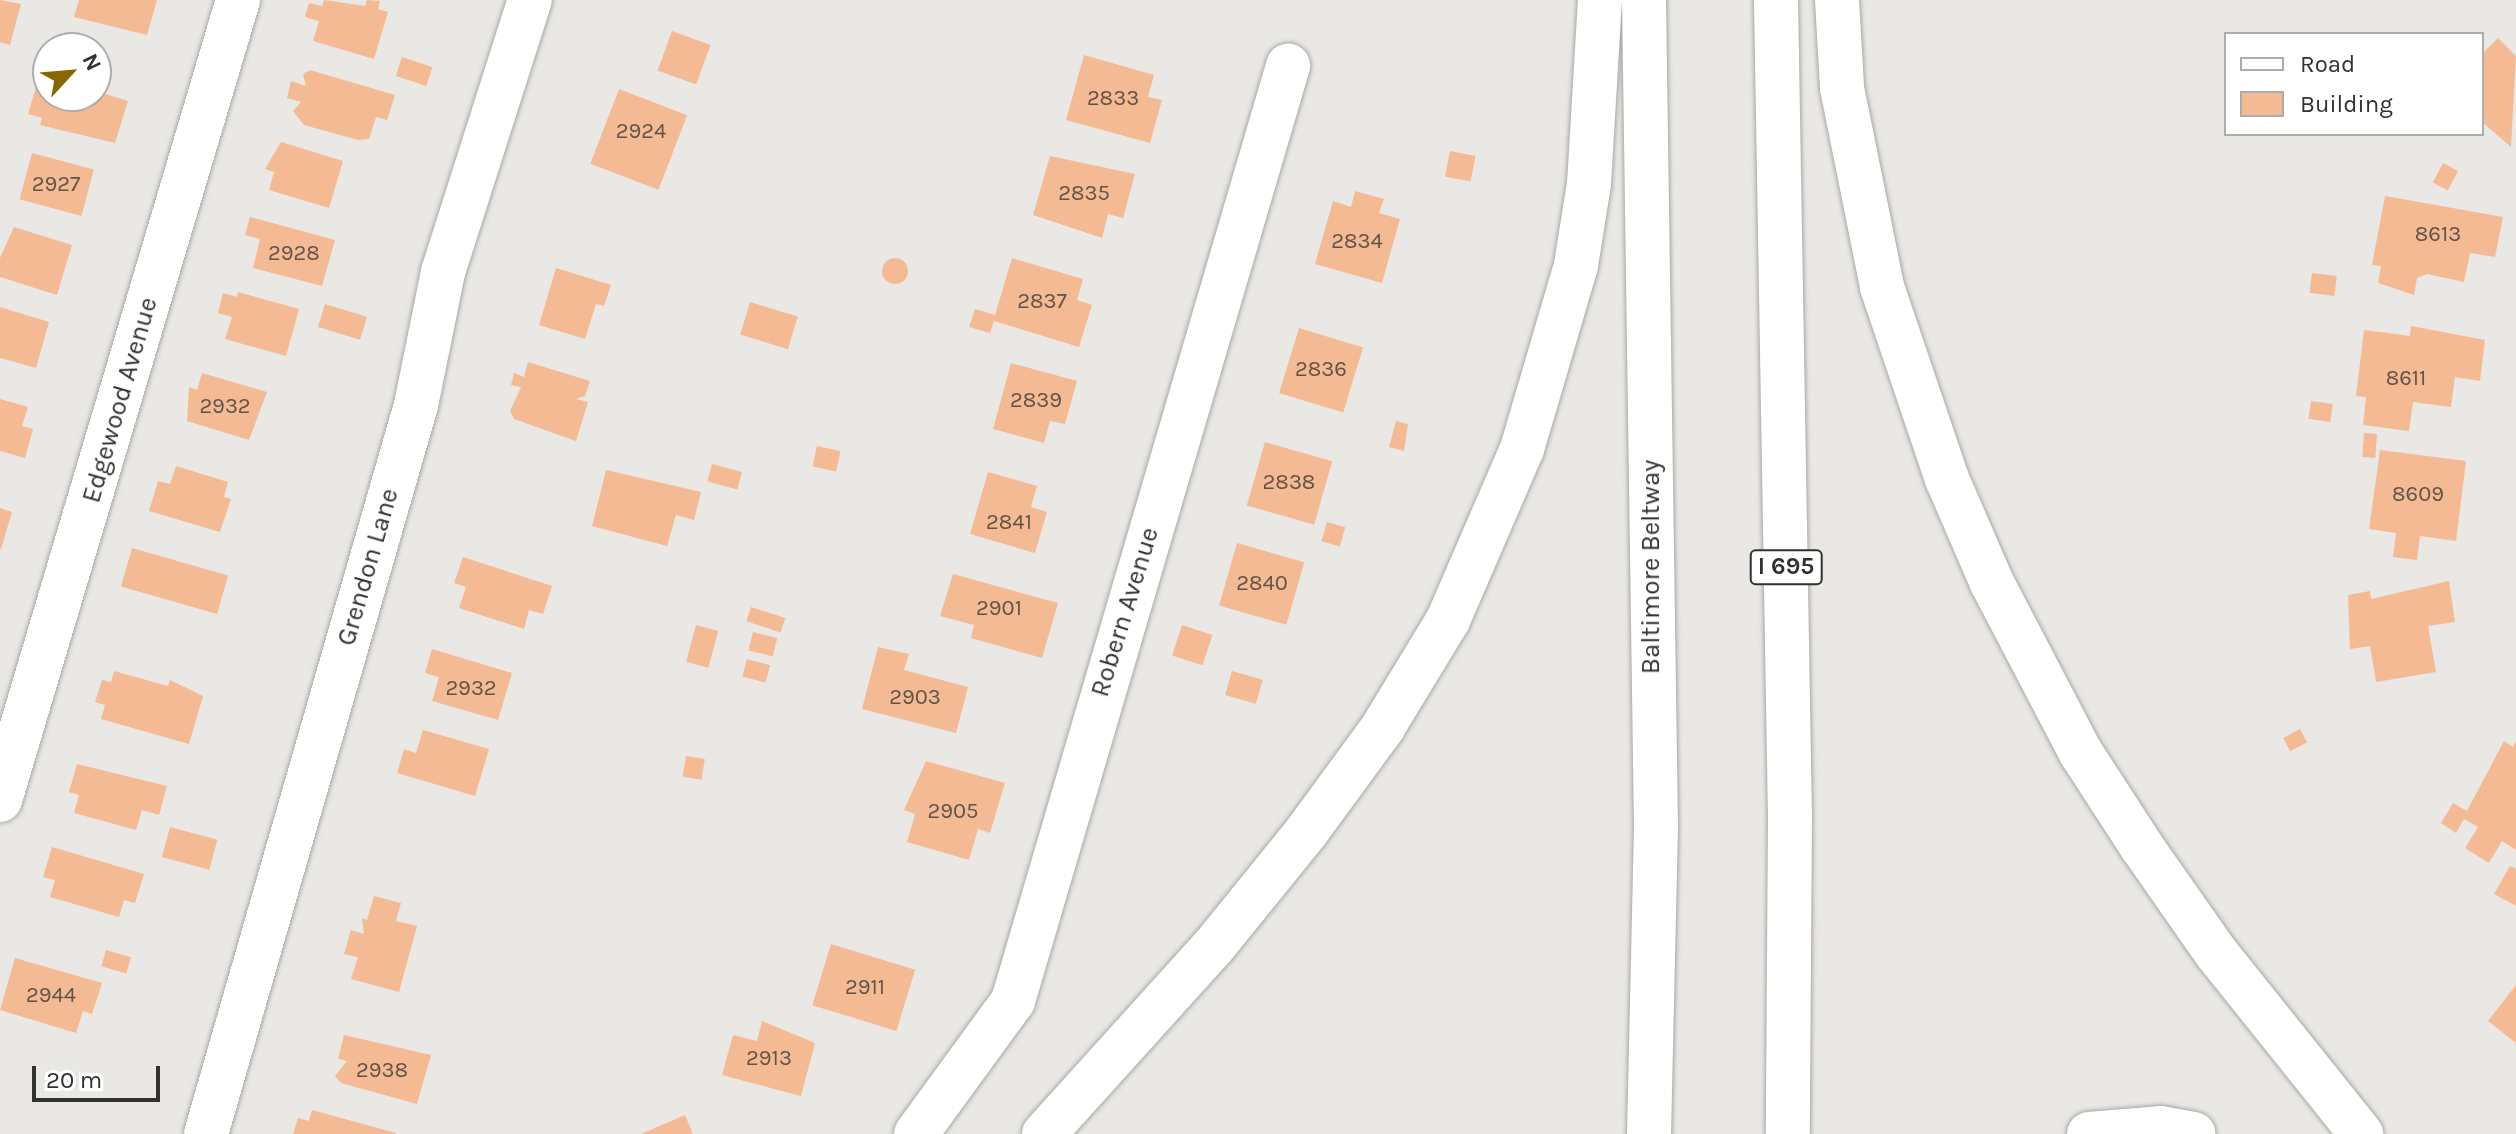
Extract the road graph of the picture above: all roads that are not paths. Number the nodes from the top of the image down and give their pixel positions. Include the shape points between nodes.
1 (238, 0) edge
2 (530, 0) edge
3 (1600, 0) edge
4 (1644, 0) edge
5 (1776, 0) edge
6 (1837, 0) edge
7 (1288, 66) dead end
8 (0, 800) edge
9 (206, 1134) edge
10 (916, 1134) edge
11 (1044, 1134) edge
12 (1649, 1134) edge
13 (1788, 1134) edge
14 (2089, 1134) edge
15 (2193, 1134) edge
16 (2361, 1134) edge

1 - 8 main road, Edgewood Avenue
2 - 9 main road, Grendon Lane via 443,272 416,405
3 - 11 main road via 1593,142 1576,265 1522,449 1448,620 1383,727 1307,831 1214,946
4 - 12 main road, Baltimore Beltway via 1656,826
5 - 13 main road, I 695 via 1790,815
6 - 16 main road via 1842,88 1882,287 1947,479 1992,583 2081,753 2134,835 2217,954
7 - 10 main road, Robern Avenue via 1013,1001
14 - 15 main road via 2160,1128

